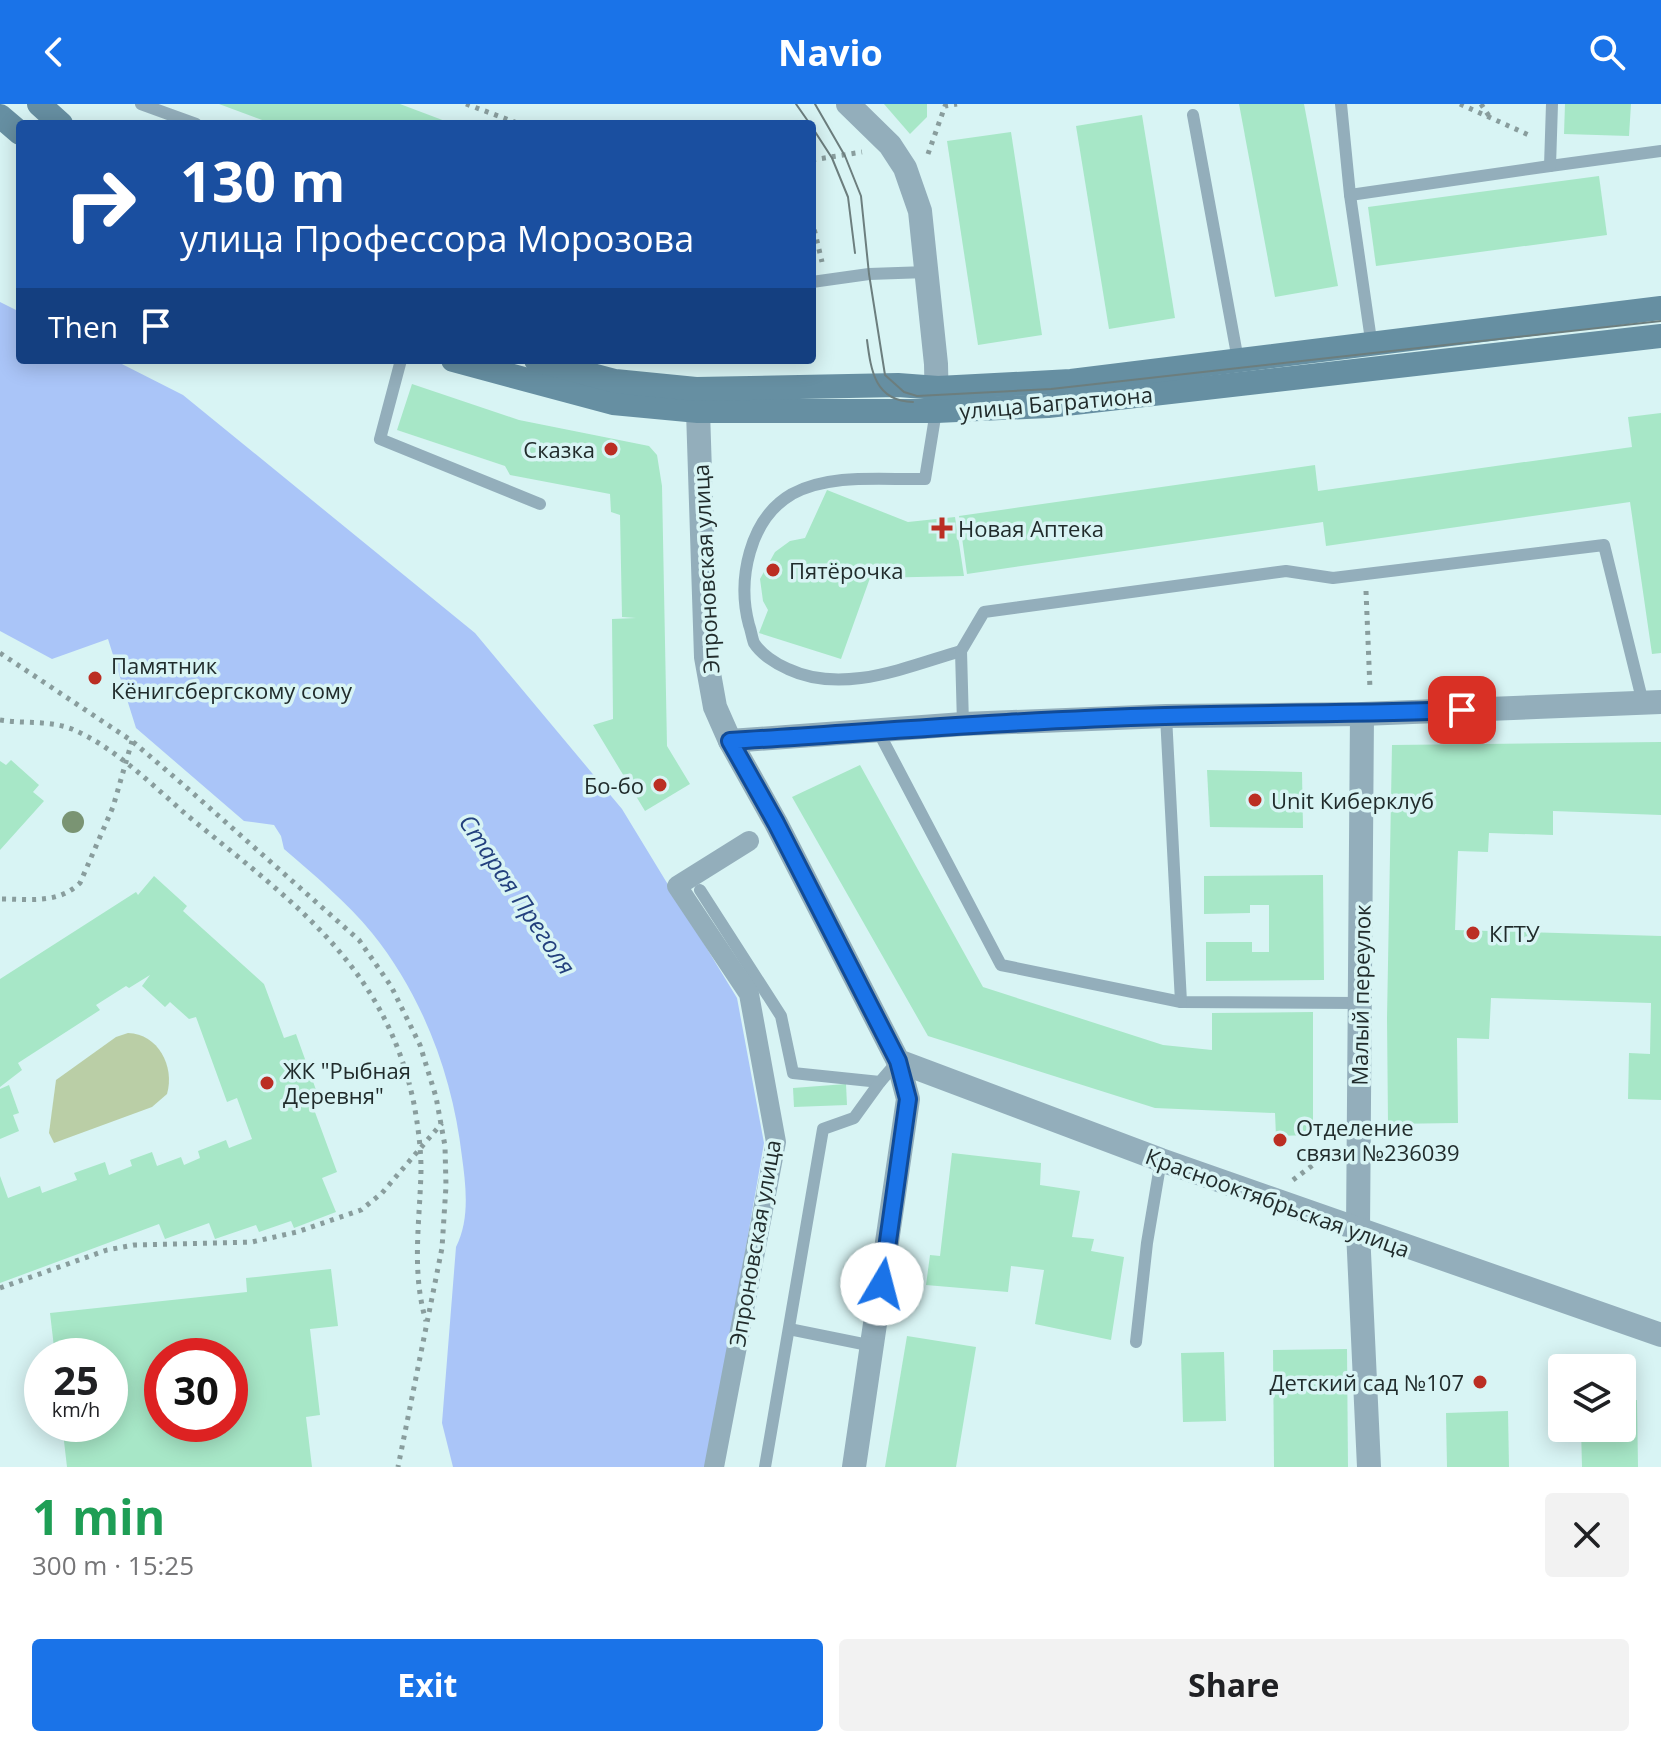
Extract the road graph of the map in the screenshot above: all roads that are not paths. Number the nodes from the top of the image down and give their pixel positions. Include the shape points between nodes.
1 (39, 104) edge
2 (141, 104) edge
3 (848, 104) edge
4 (1341, 104) edge
5 (1552, 104) edge
6 (1193, 115) dead end
7 (0, 116) edge
8 (57, 120) edge
9 (185, 120) edge
10 (16, 130) edge
11 (1661, 151) edge
12 (1550, 166) junction
13 (1350, 195) junction
14 (927, 272) junction
15 (816, 281) edge
16 (1661, 308) edge
17 (1661, 336) edge
18 (1372, 343) junction
19 (1238, 360) junction
20 (400, 364) edge
21 (468, 364) edge
22 (551, 364) edge
23 (1376, 370) junction
24 (697, 400) junction
25 (937, 400) junction
26 (540, 504) dead end
27 (961, 651) junction
28 (1652, 702) edge
29 (1367, 714) junction
30 (1166, 716) junction
31 (963, 724) junction
32 (878, 731) junction
33 (730, 741) junction
34 (749, 841) dead end
35 (700, 890) dead end
36 (1181, 1002) junction
37 (1359, 1003) junction
38 (898, 1061) junction
39 (880, 1082) junction
40 (1161, 1160) junction
41 (1358, 1231) junction
42 (789, 1329) junction
43 (1661, 1335) edge
44 (1136, 1342) dead end
45 (873, 1346) junction
46 (714, 1467) edge
47 (765, 1467) edge
48 (854, 1467) edge
49 (1369, 1467) edge

1 - 8 main road
2 - 9 lane
3 - 14 street via 890,145 905,168 920,211
4 - 13 lane
5 - 12 lane
6 - 19 lane
7 - 10 main road
11 - 12 lane
12 - 13 lane
13 - 18 lane
14 - 15 lane
14 - 25 street
16 - 18 main road, улица Багратиона
17 - 23 main road, улица Багратиона
18 - 19 main road, улица Багратиона
18 - 23 lane
19 - 25 main road, улица Багратиона
20 - 26 lane via 380,439
21 - 24 main road, улица Багратиона via 613,403
22 - 24 main road, улица Багратиона
23 - 25 main road, улица Багратиона via 1048,406
24 - 25 main road, улица Багратиона via 898,385
24 - 33 street, Эпроновская улица via 706,657 715,707
25 - 27 lane via 925,479 815,485 791,495 766,519 747,566 745,610 754,642 768,658 789,670 826,679 867,678
27 - 28 lane via 984,612 1286,571 1333,578 1604,545
27 - 31 lane
28 - 29 street
29 - 30 street
29 - 37 street, Малый переулок
30 - 31 street
30 - 36 lane
31 - 32 street
32 - 33 street
32 - 36 lane via 1001,965
33 - 38 street, Эпроновская улица
34 - 46 street, Эпроновская улица via 677,886 749,994 776,1142
35 - 39 lane via 781,1016 793,1073
36 - 37 lane
37 - 41 street, Малый переулок
38 - 39 lane
38 - 40 street, Краснооктябрьская улица
38 - 45 street, Эпроновская улица via 908,1099
39 - 42 lane via 854,1118 823,1129
40 - 41 street, Краснооктябрьская улица
40 - 44 lane
41 - 43 street, Краснооктябрьская улица
41 - 49 street, Малый переулок
42 - 45 lane
42 - 47 lane
45 - 48 street, Эпроновская улица

